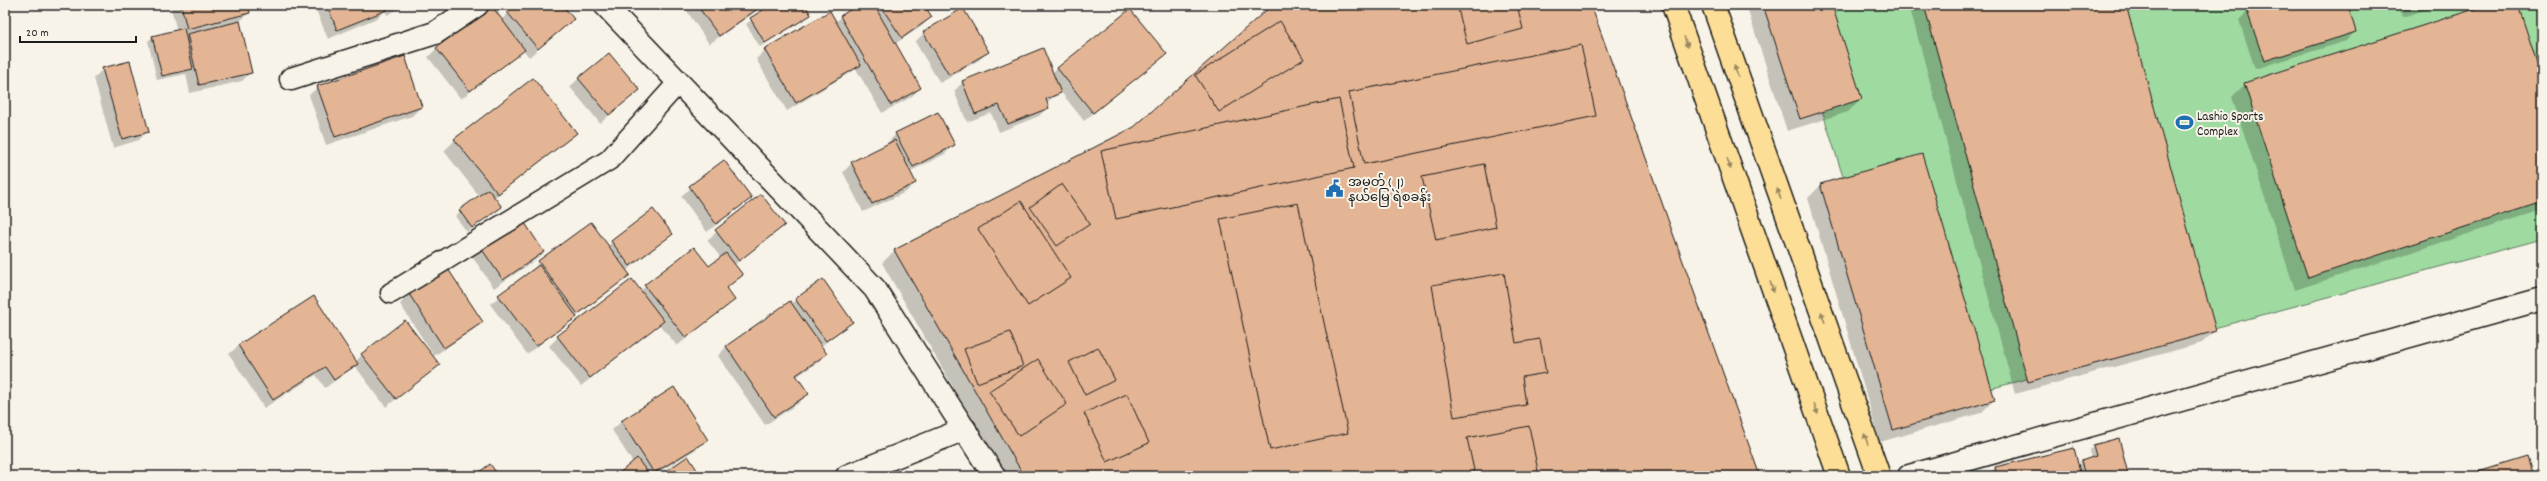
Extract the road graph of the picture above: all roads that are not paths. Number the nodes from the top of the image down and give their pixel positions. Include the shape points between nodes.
1 (477, 5) edge
2 (605, 5) edge
3 (1673, 5) edge
4 (1714, 5) edge
5 (291, 79) dead end
6 (678, 83) junction
7 (391, 293) dead end
8 (2542, 299) edge
9 (965, 429) junction
10 (847, 476) edge
11 (994, 476) edge
12 (1839, 476) edge
13 (1879, 476) edge
14 (1909, 476) edge

1 - 5 street via 435,33
2 - 6 street
3 -> 12 main road
13 -> 4 main road
6 - 7 lane via 609,160
6 - 9 street via 875,289
8 - 14 street
9 - 10 street
9 - 11 street

